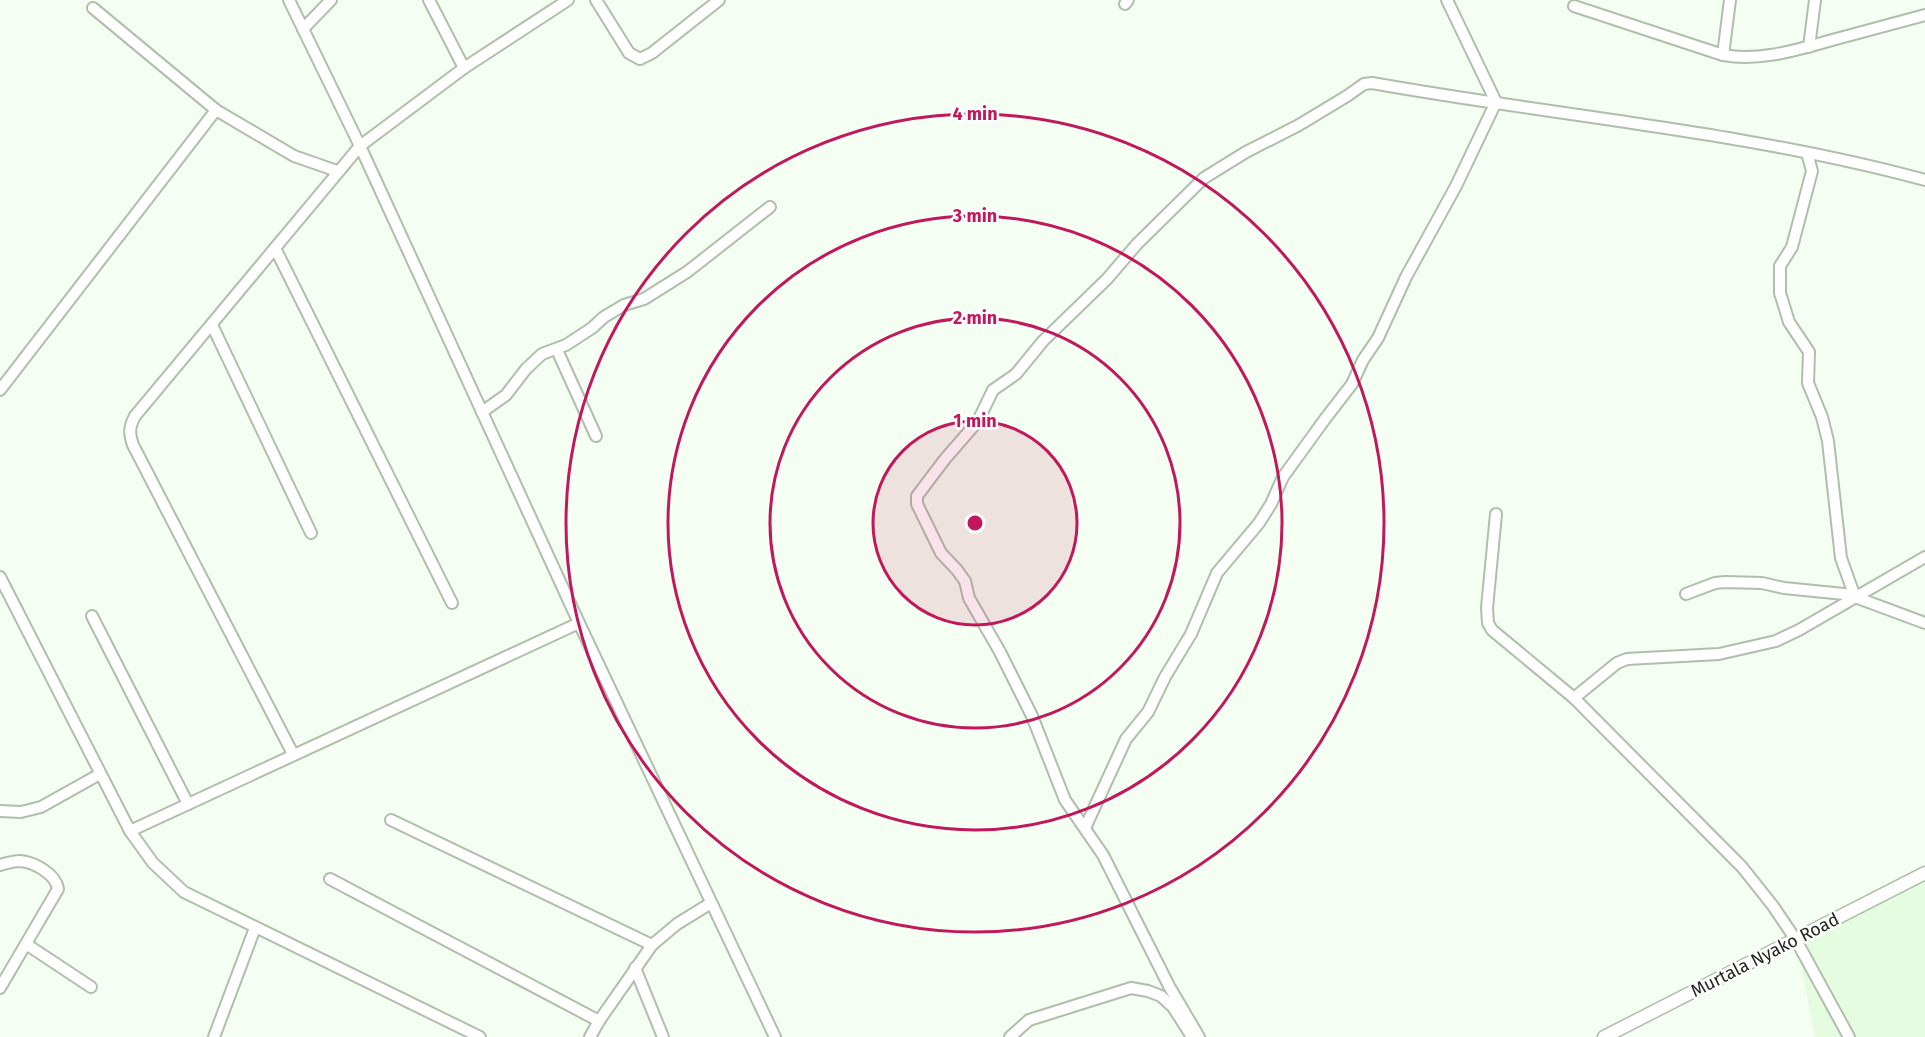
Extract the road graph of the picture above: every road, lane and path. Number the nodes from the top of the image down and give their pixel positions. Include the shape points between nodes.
1 (289, 0) edge
2 (331, 0) edge
3 (429, 0) edge
4 (568, 0) edge
5 (596, 0) edge
6 (719, 0) edge
7 (1447, 0) edge
8 (1730, 0) edge
9 (1815, 0) edge
10 (1574, 6) dead end
11 (93, 8) dead end
12 (1925, 15) edge
13 (303, 29) junction
14 (1809, 47) junction
15 (1724, 55) junction
16 (464, 68) junction
17 (1496, 102) junction
18 (216, 110) junction
19 (360, 146) junction
20 (1807, 153) junction
21 (337, 171) junction
22 (1925, 180) edge
23 (770, 207) dead end
24 (275, 248) junction
25 (212, 325) junction
26 (557, 350) junction
27 (0, 390) edge
28 (482, 412) junction
29 (596, 436) dead end
30 (1496, 514) dead end
31 (311, 532) dead end
32 (1925, 557) edge
33 (0, 577) edge
34 (1686, 594) dead end
35 (1855, 596) junction
36 (452, 603) dead end
37 (92, 616) dead end
38 (579, 623) junction
39 (1925, 623) edge
40 (1574, 698) junction
41 (293, 754) junction
42 (100, 774) junction
43 (188, 804) junction
44 (0, 811) edge
45 (391, 820) dead end
46 (1085, 828) junction
47 (129, 831) junction
48 (0, 865) edge
49 (1925, 873) edge
50 (330, 879) dead end
51 (711, 903) junction
52 (255, 927) junction
53 (1796, 940) junction
54 (26, 944) junction
55 (652, 945) junction
56 (635, 968) junction
57 (91, 987) dead end
58 (0, 988) edge
59 (599, 1021) junction
60 (214, 1037) edge
61 (480, 1037) edge
62 (590, 1037) edge
63 (663, 1037) edge
64 (774, 1037) edge
65 (1010, 1037) edge
66 (1192, 1037) edge
67 (1199, 1037) edge
68 (1604, 1037) edge
69 (1849, 1037) edge

1 - 13 street
2 - 13 street
3 - 16 street
4 - 16 street
5 - 6 street via 629,53 640,59
7 - 17 street
8 - 15 street
9 - 14 street
10 - 15 street
11 - 18 street
12 - 14 street
13 - 19 street
14 - 15 street via 1760,57
16 - 19 street
17 - 20 street
17 - 46 street via 1352,384 1283,477 1259,523 1217,573 1191,634 1148,712 1126,739
17 - 46 street via 1364,84 1204,178 1043,341 1016,374 993,390 978,421 917,496 917,504 941,553 961,574 969,598 1032,716 1065,800
18 - 21 street via 294,156
18 - 27 street
19 - 21 street
19 - 28 street
20 - 22 street
20 - 35 street via 1812,171 1792,247 1780,266 1780,293 1789,322 1809,352 1808,383 1828,441 1841,558
21 - 24 street
23 - 26 street via 687,272 644,299 624,305
24 - 25 street
24 - 36 street
25 - 31 street
25 - 41 street via 135,416 129,434
26 - 28 street via 542,354 506,395
26 - 29 street
28 - 38 street
30 - 40 street via 1488,623
32 - 35 street
33 - 42 street
34 - 35 street via 1725,582
35 - 39 street
35 - 40 street via 1776,641 1719,654 1627,659
37 - 43 street
38 - 41 street
38 - 51 street
40 - 53 street via 1742,867
41 - 43 street
42 - 44 street via 41,807 21,812
42 - 47 street
43 - 47 street
45 - 55 street
46 - 67 street
47 - 52 street via 153,863 184,892
48 - 54 street via 31,863 57,884 58,889
49 - 53 street, Murtala Nyako Road
50 - 59 street
51 - 55 street
51 - 64 street
52 - 60 street
52 - 61 street
53 - 68 street, Murtala Nyako Road
53 - 69 street
54 - 57 street
54 - 58 street
55 - 56 street
56 - 59 street
56 - 63 street
59 - 62 street
65 - 66 street via 1029,1020 1131,988 1161,996

